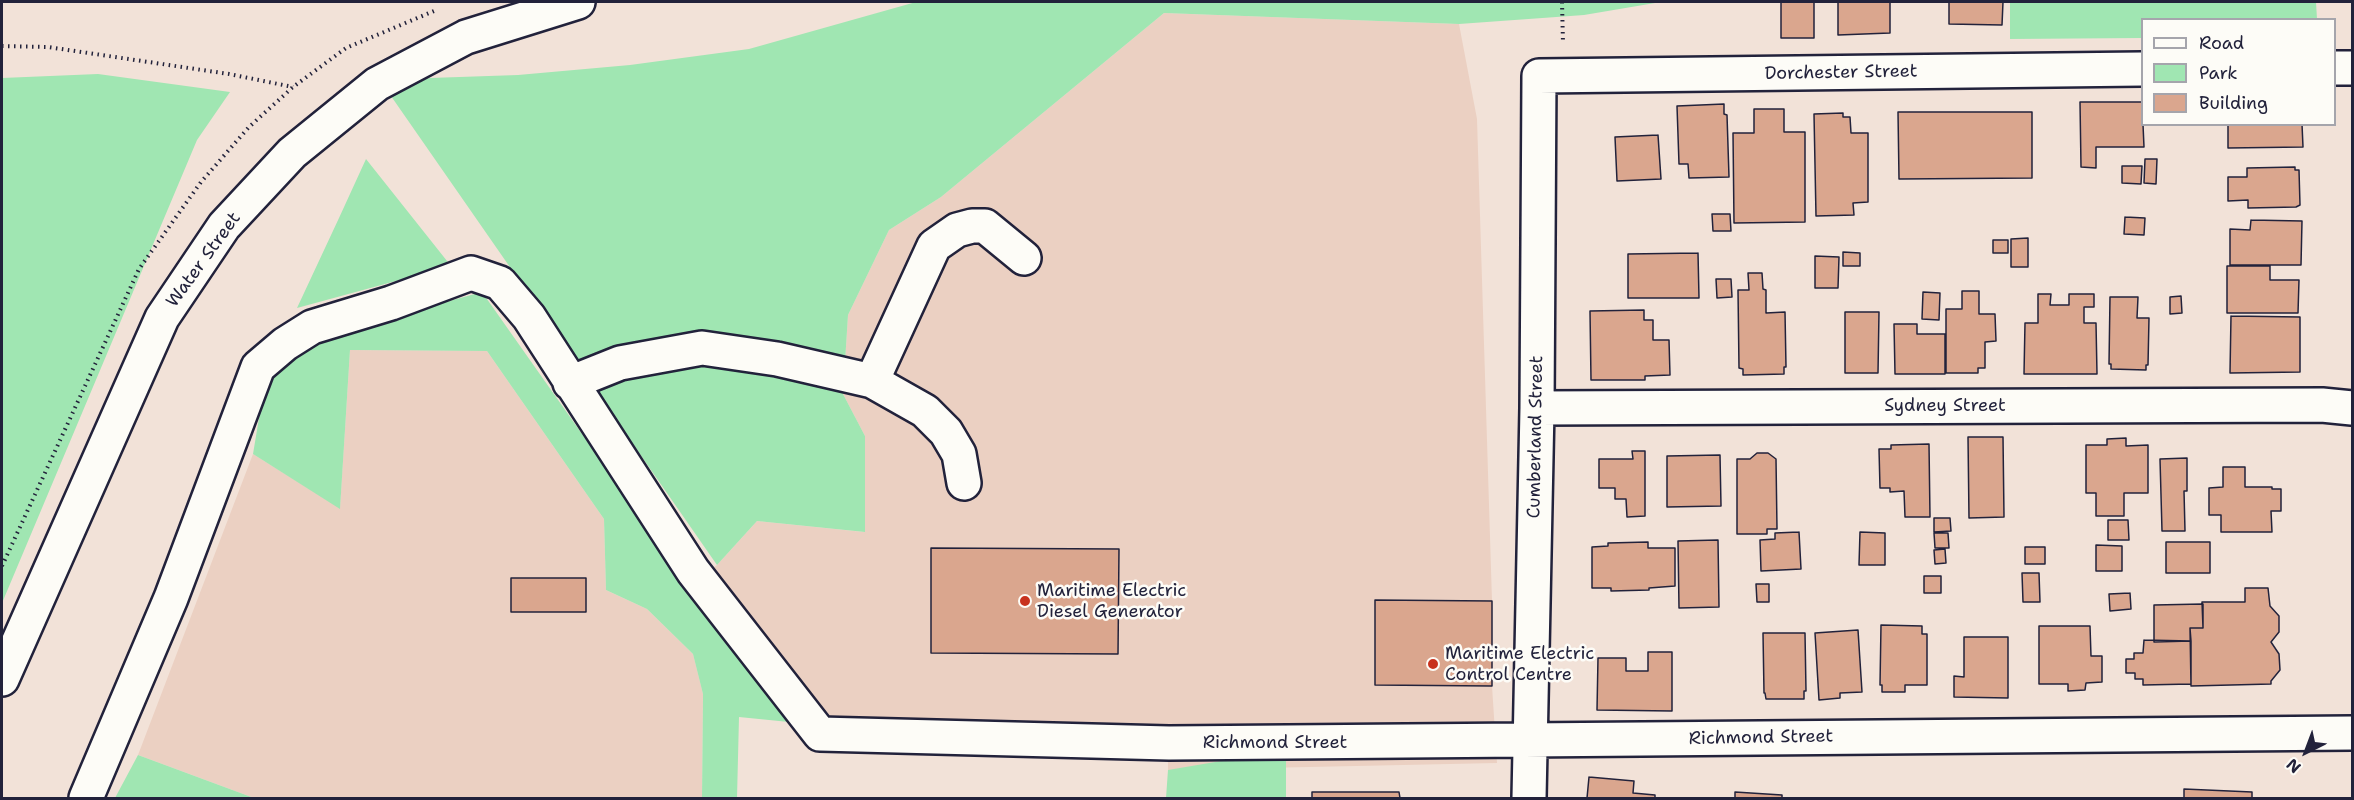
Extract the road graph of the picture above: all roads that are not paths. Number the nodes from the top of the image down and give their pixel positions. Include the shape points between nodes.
1 (578, 2) edge
2 (2336, 68) edge
3 (2352, 68) edge
4 (2141, 69) edge
5 (1539, 76) joint
6 (1024, 258) dead end
7 (872, 381) junction
8 (570, 383) junction
9 (1537, 408) junction
10 (2352, 408) edge
11 (964, 483) dead end
12 (2, 679) edge
13 (2352, 733) edge
14 (1530, 741) junction
15 (86, 798) edge
16 (1529, 798) edge

1 - 12 street, Water Street via 466,38 377,84 292,153 224,226 162,318
2 - 3 street
4 - 5 street, Dorchester Street
5 - 9 street, Cumberland Street
6 - 7 street via 985,226 957,230 933,246
7 - 8 street via 777,359 702,348 620,363
7 - 11 street via 925,411 946,432 959,454
8 - 14 street, Richmond Street via 693,571 820,735 1169,744
8 - 15 street via 529,317 500,284 471,273 312,327 258,367 171,598
9 - 10 street, Sydney Street
9 - 14 street, Cumberland Street
13 - 14 street, Richmond Street
14 - 16 street, Cumberland Street

